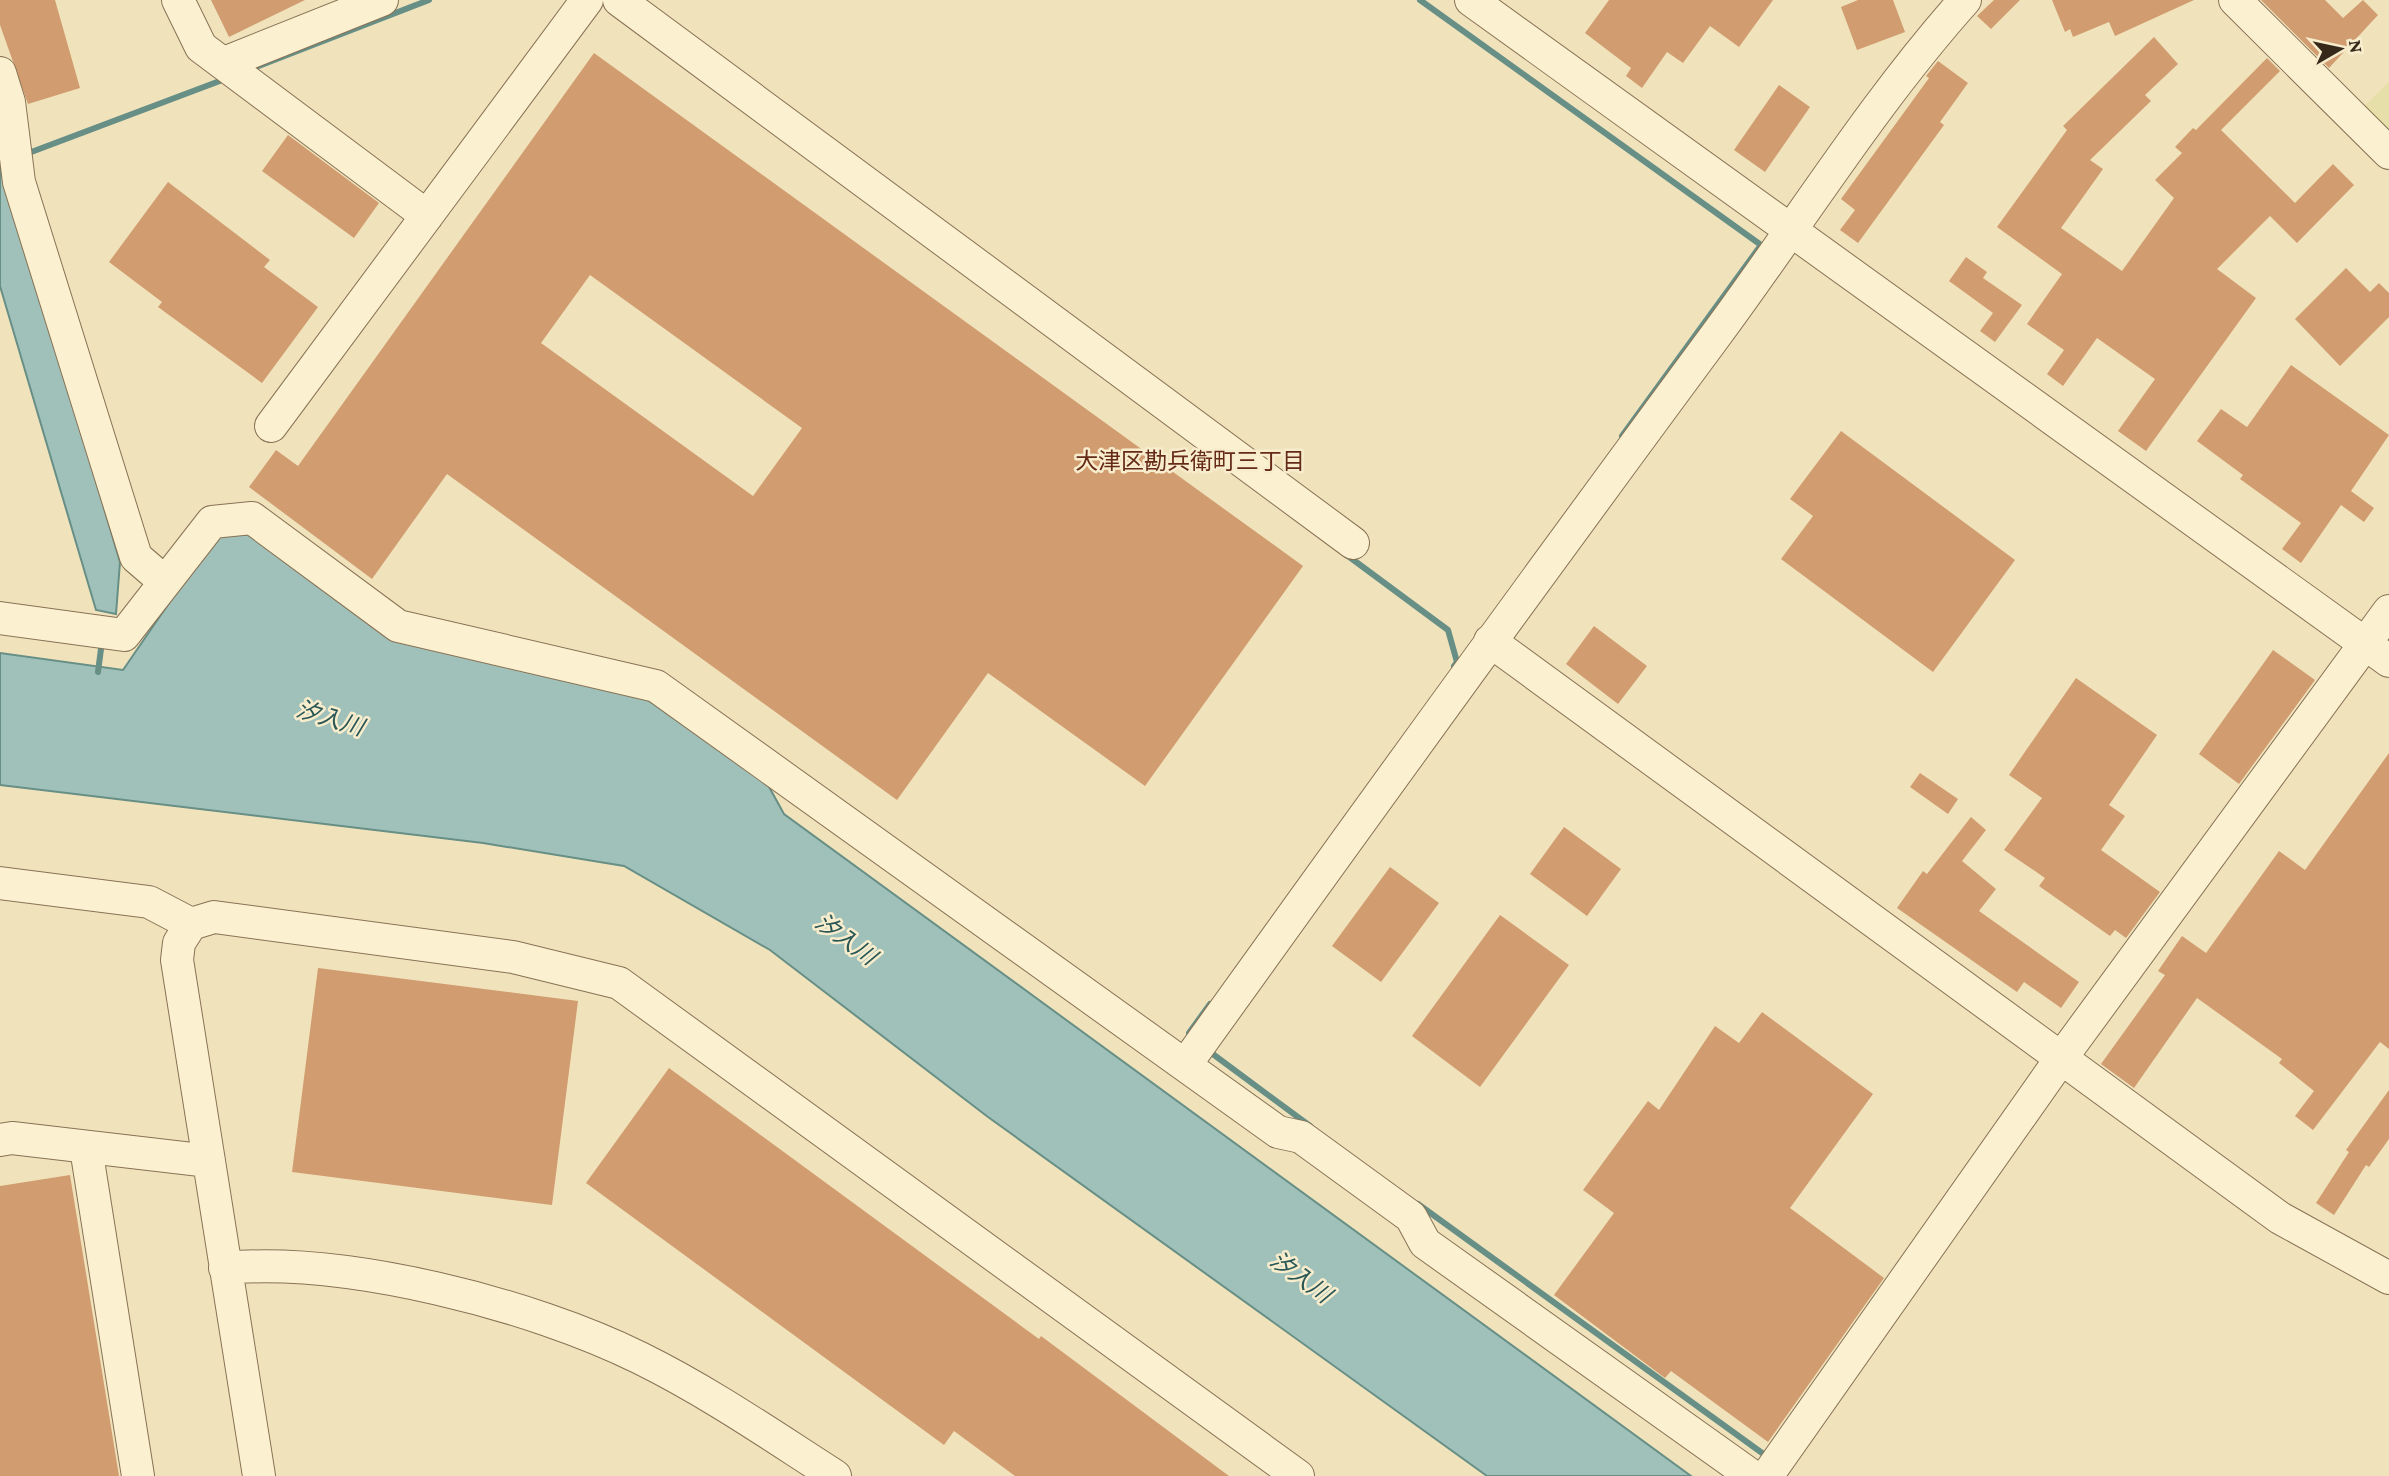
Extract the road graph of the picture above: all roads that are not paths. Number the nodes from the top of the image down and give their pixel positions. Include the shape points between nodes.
1 (178, 0) edge
2 (382, 0) edge
3 (587, 0) edge
4 (619, 0) edge
5 (1471, 0) edge
6 (1965, 0) edge
7 (2235, 0) edge
8 (224, 63) junction
9 (0, 73) edge
10 (2389, 153) edge
11 (427, 216) junction
12 (1793, 230) junction
13 (271, 426) dead end
14 (1353, 543) dead end
15 (165, 582) junction
16 (2389, 611) edge
17 (0, 618) edge
18 (1490, 641) junction
19 (2377, 652) edge
20 (0, 883) edge
21 (191, 924) junction
22 (2062, 1057) junction
23 (1185, 1064) junction
24 (0, 1140) edge
25 (86, 1148) junction
26 (209, 1161) junction
27 (225, 1268) junction
28 (2389, 1278) edge
29 (138, 1476) edge
30 (259, 1476) edge
31 (835, 1476) edge
32 (1298, 1476) edge
33 (1752, 1476) edge
34 (1767, 1476) edge

1 - 8 street via 201,47
2 - 8 street
3 - 11 street
4 - 14 street
5 - 12 street
6 - 12 street via 1914,57
7 - 10 street
8 - 11 street
9 - 15 street via 9,102 19,182 136,557
11 - 13 street
12 - 18 street
12 - 19 street
15 - 17 street via 124,635
15 - 23 street via 212,522 252,518 398,626 656,685
16 - 19 street
18 - 22 street
18 - 23 street
19 - 22 street
20 - 21 street via 149,902
21 - 26 street via 179,943 177,960
21 - 32 street via 214,917 513,957 618,983
22 - 28 street via 2280,1218
22 - 34 street
23 - 33 street via 1278,1132 1301,1137 1411,1217 1425,1243
24 - 25 street
25 - 26 street
25 - 29 street
26 - 27 street
27 - 30 street
27 - 31 street via 265,1264 323,1269 425,1287 520,1311 638,1357 706,1393

